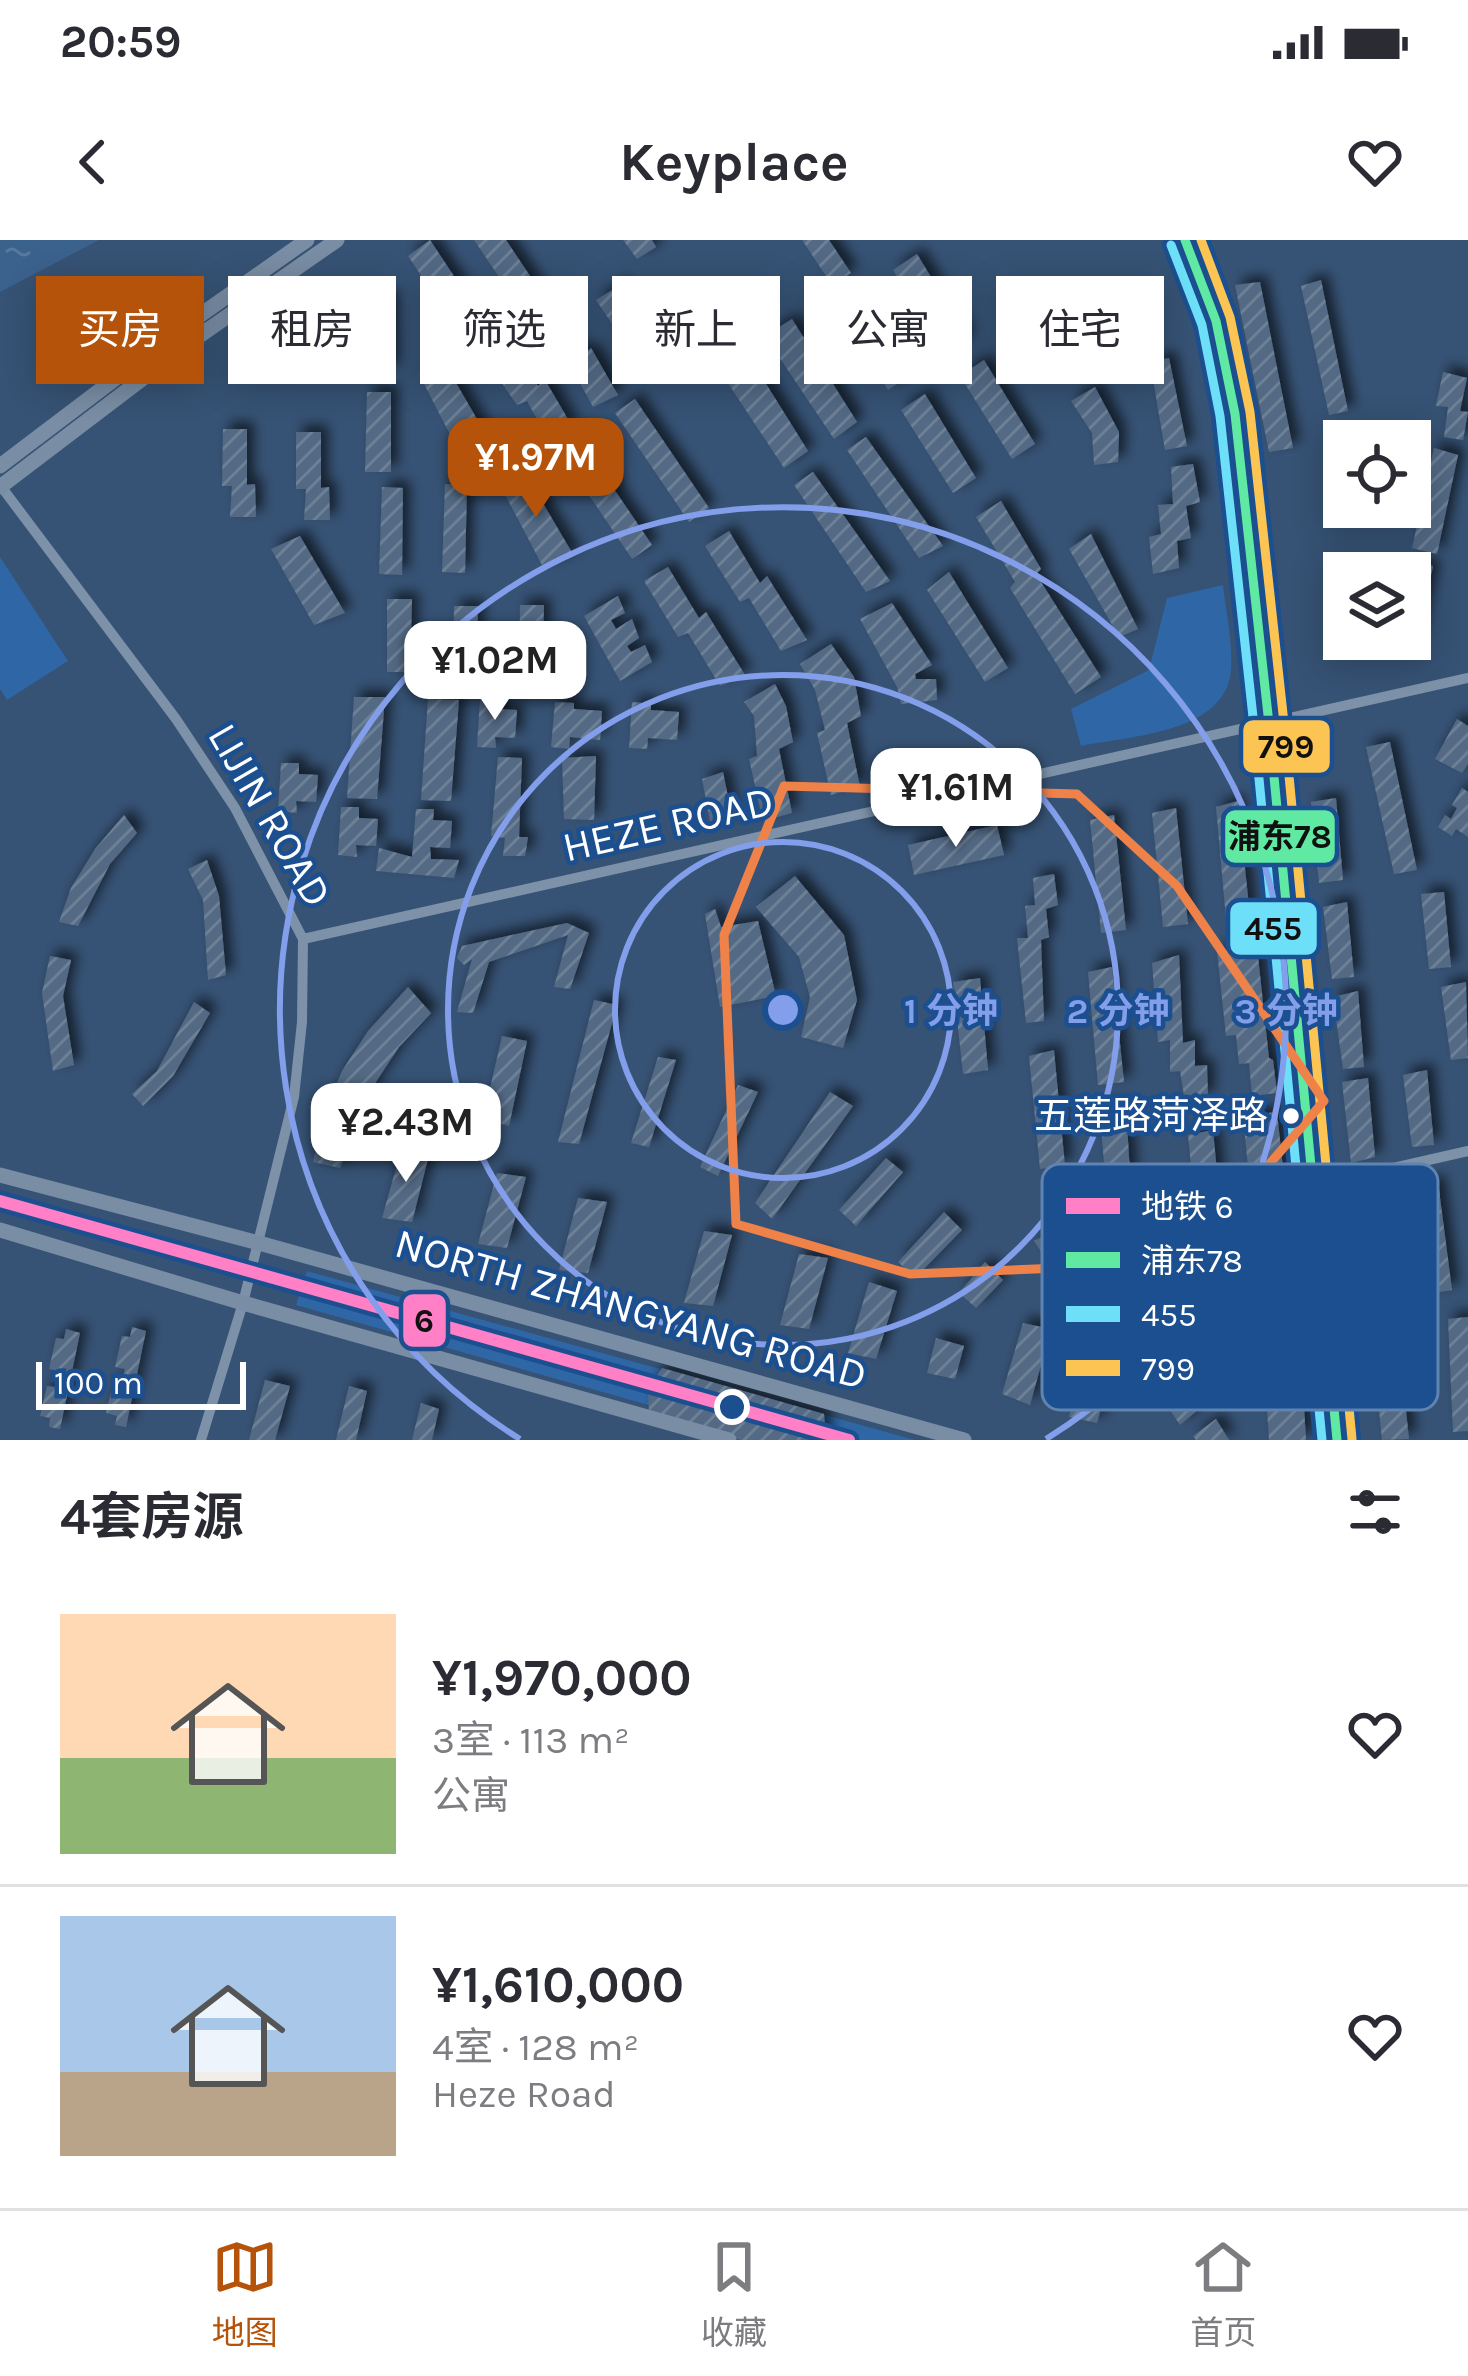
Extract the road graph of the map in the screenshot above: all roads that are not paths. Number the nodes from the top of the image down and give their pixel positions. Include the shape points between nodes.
1 (307, 240) edge
2 (337, 240) edge
3 (1185, 240) edge
4 (0, 466) edge
5 (0, 486) edge
6 (1468, 678) edge
7 (1269, 724) junction
8 (303, 939) junction
9 (1468, 1151) edge
10 (1312, 1164) edge
11 (1411, 1164) edge
12 (0, 1175) edge
13 (0, 1230) edge
14 (259, 1243) junction
15 (242, 1304) junction
16 (1334, 1410) edge
17 (201, 1440) edge
18 (728, 1440) edge
19 (964, 1440) edge
20 (1337, 1440) edge

1 - 4 main road
2 - 5 main road
3 - 7 main road via 1230,382
5 - 8 street, LIJIN ROAD via 212,772
6 - 7 street, HEZE ROAD
7 - 8 street, HEZE ROAD
7 - 10 main road
8 - 14 street, LIJIN ROAD via 294,1097
9 - 11 street
12 - 14 main road, NORTH ZHANGYANG ROAD
13 - 15 main road
14 - 15 street, LIJIN ROAD
14 - 19 main road, NORTH ZHANGYANG ROAD
15 - 17 street, LIJIN ROAD
15 - 18 main road
16 - 20 main road

